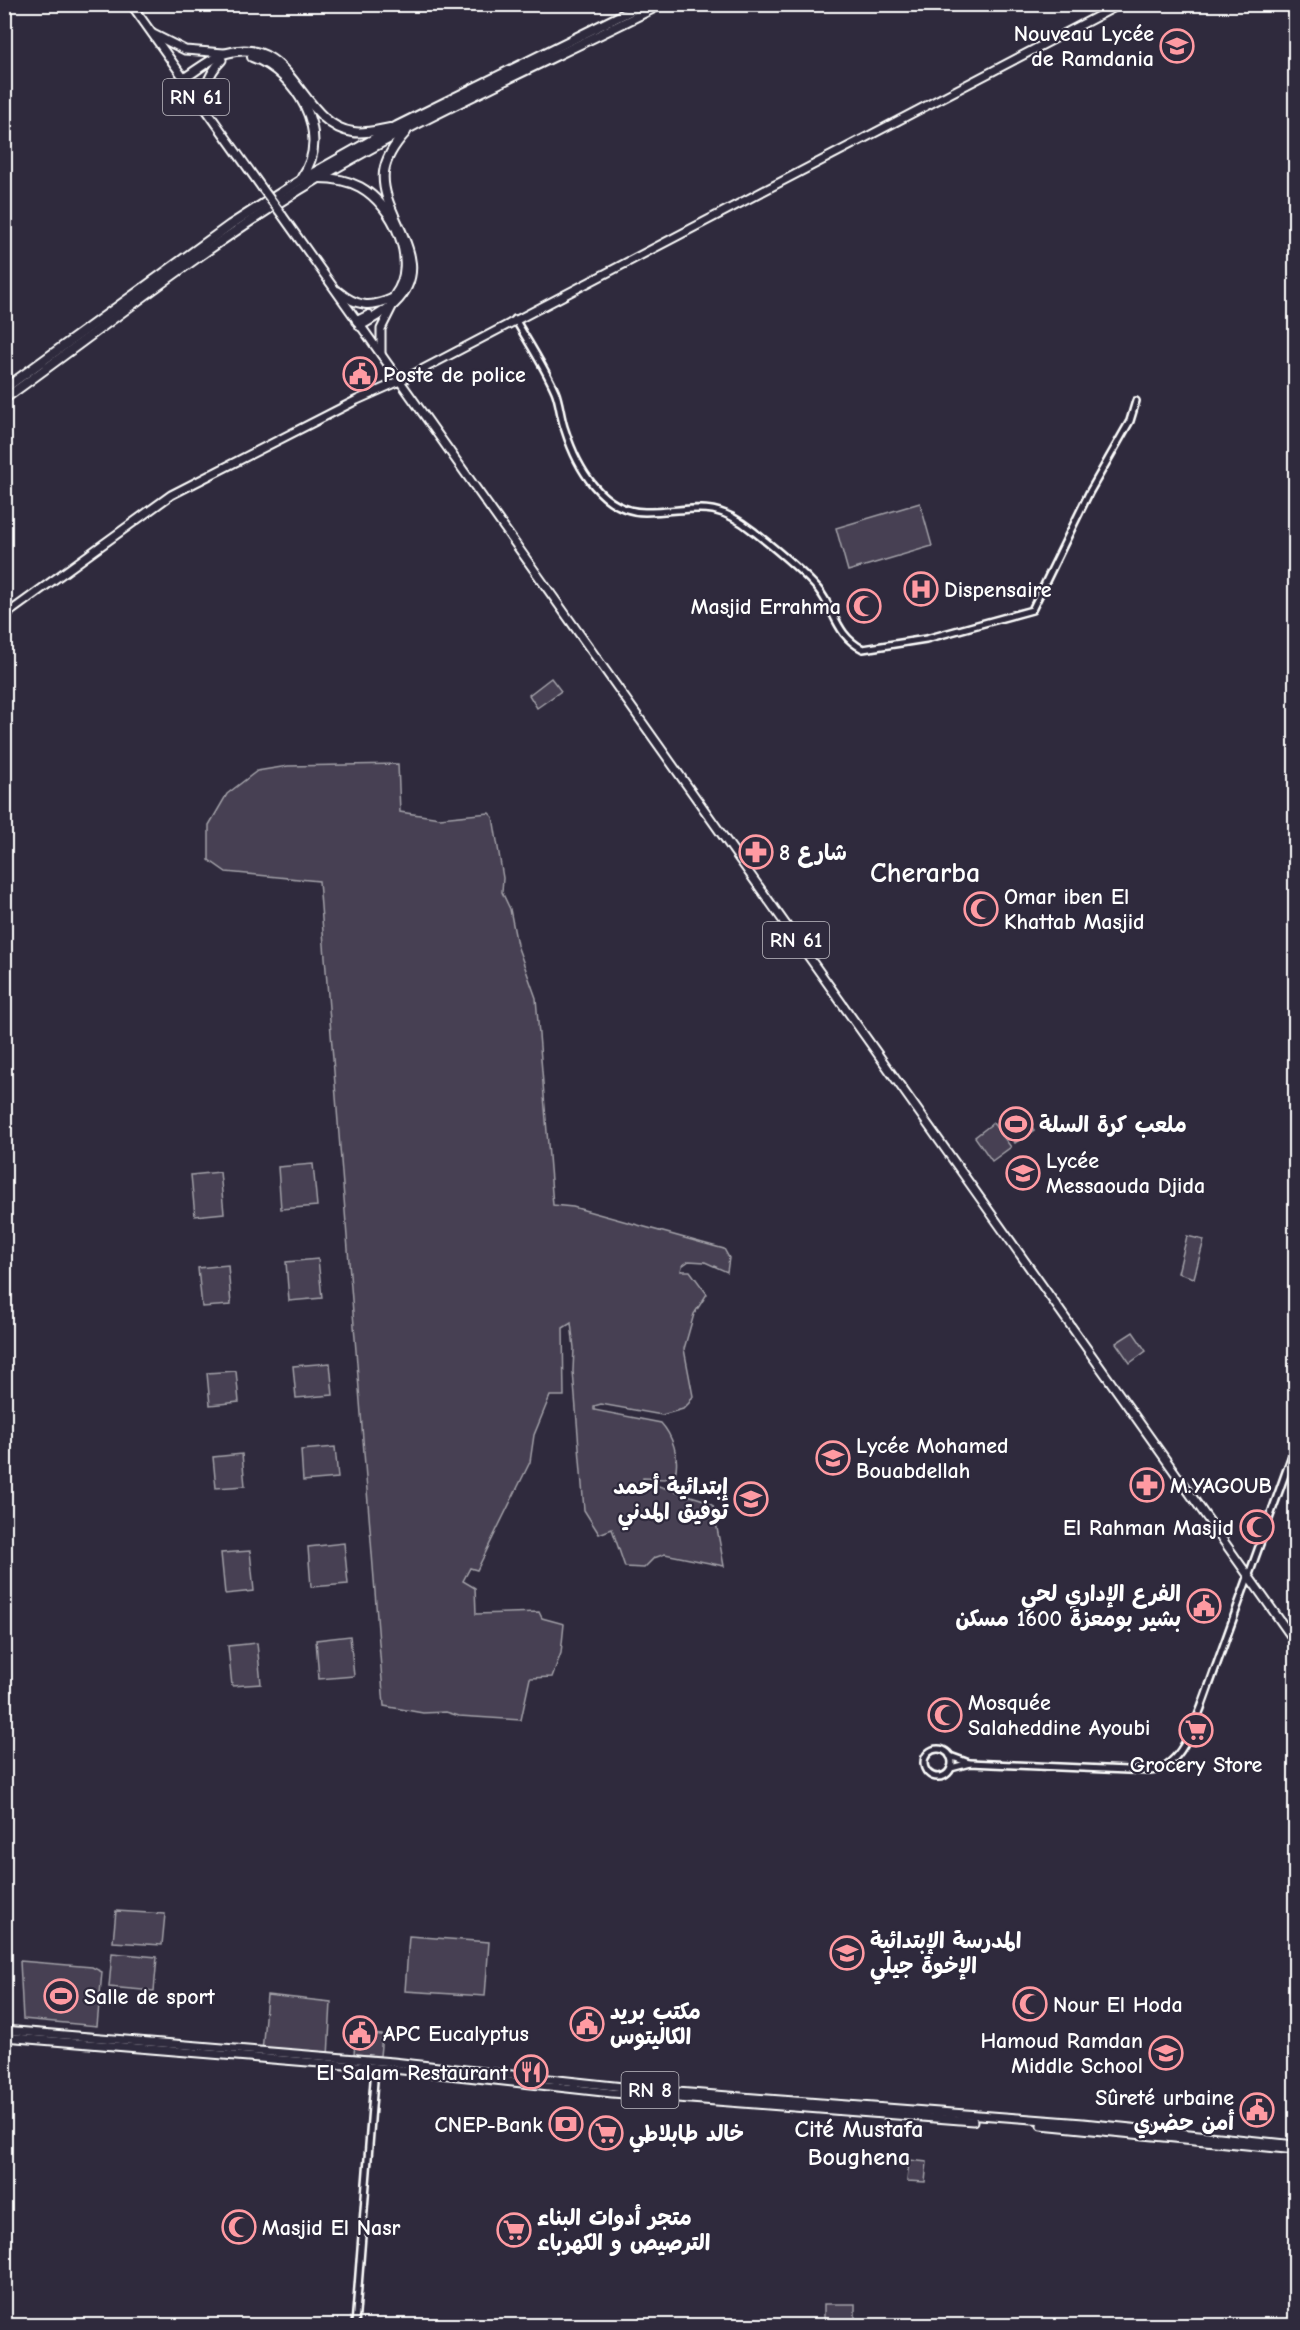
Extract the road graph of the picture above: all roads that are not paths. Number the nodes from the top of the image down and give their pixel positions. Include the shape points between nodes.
1 (131, 4) edge
2 (644, 4) edge
3 (662, 4) edge
4 (1121, 4) edge
5 (152, 34) junction
6 (223, 56) junction
7 (184, 80) junction
8 (210, 116) junction
9 (397, 126) junction
10 (410, 128) junction
11 (318, 178) junction
12 (299, 181) junction
13 (330, 285) junction
14 (393, 301) junction
15 (515, 319) junction
16 (358, 324) junction
17 (383, 359) junction
18 (398, 382) junction
19 (4, 389) edge
20 (4, 399) edge
21 (1136, 401) dead end
22 (4, 616) edge
23 (1296, 1444) edge
24 (1248, 1574) junction
25 (1296, 1643) edge
26 (950, 1756) junction
27 (970, 1763) junction
28 (951, 1768) junction
29 (4, 2030) edge
30 (4, 2037) edge
31 (375, 2068) junction
32 (1296, 2145) edge
33 (1296, 2150) edge
34 (355, 2325) edge

1 - 5 main road, RN 61
2 - 9 highway
3 - 10 highway
4 - 15 main road
5 - 6 main road via 190,52
5 - 7 main road, RN 61
6 - 7 highway
6 - 8 main road via 206,86
6 - 9 highway via 250,51 274,61 316,110 338,127 370,132
6 - 12 highway via 258,59 282,74 299,96 314,143 311,160
7 - 8 main road, RN 61
8 - 13 main road, RN 61, bridge
9 - 12 highway
10 - 11 highway
10 - 14 highway via 393,149 384,170 386,198 405,237 411,267 406,289
11 - 14 highway via 332,178 361,188 374,197 388,216 405,255 405,274
11 - 20 highway via 262,213
12 - 19 highway via 231,225
13 - 14 main road via 364,306
13 - 16 main road, RN 61
14 - 16 highway
14 - 17 main road via 380,334
15 - 18 main road
15 - 21 street via 554,390 570,443 605,499 635,511 702,508 731,516 816,587 843,633 863,649 926,639 1032,610 1089,493 1130,421
16 - 17 main road, RN 61
17 - 18 main road, RN 61
18 - 22 main road via 171,495
18 - 24 main road, RN 61
23 - 24 street
24 - 25 main road, RN 61
24 - 27 street via 1201,1708 1168,1765 1150,1771
26 - 27 street
26 - 28 street
26 - 28 street via 934,1750 924,1763 935,1776 942,1776
27 - 28 street
29 - 32 main road, RN 8 via 393,2062 651,2090 1083,2122
30 - 31 main road, RN 8
31 - 33 main road, RN 8
31 - 34 street

